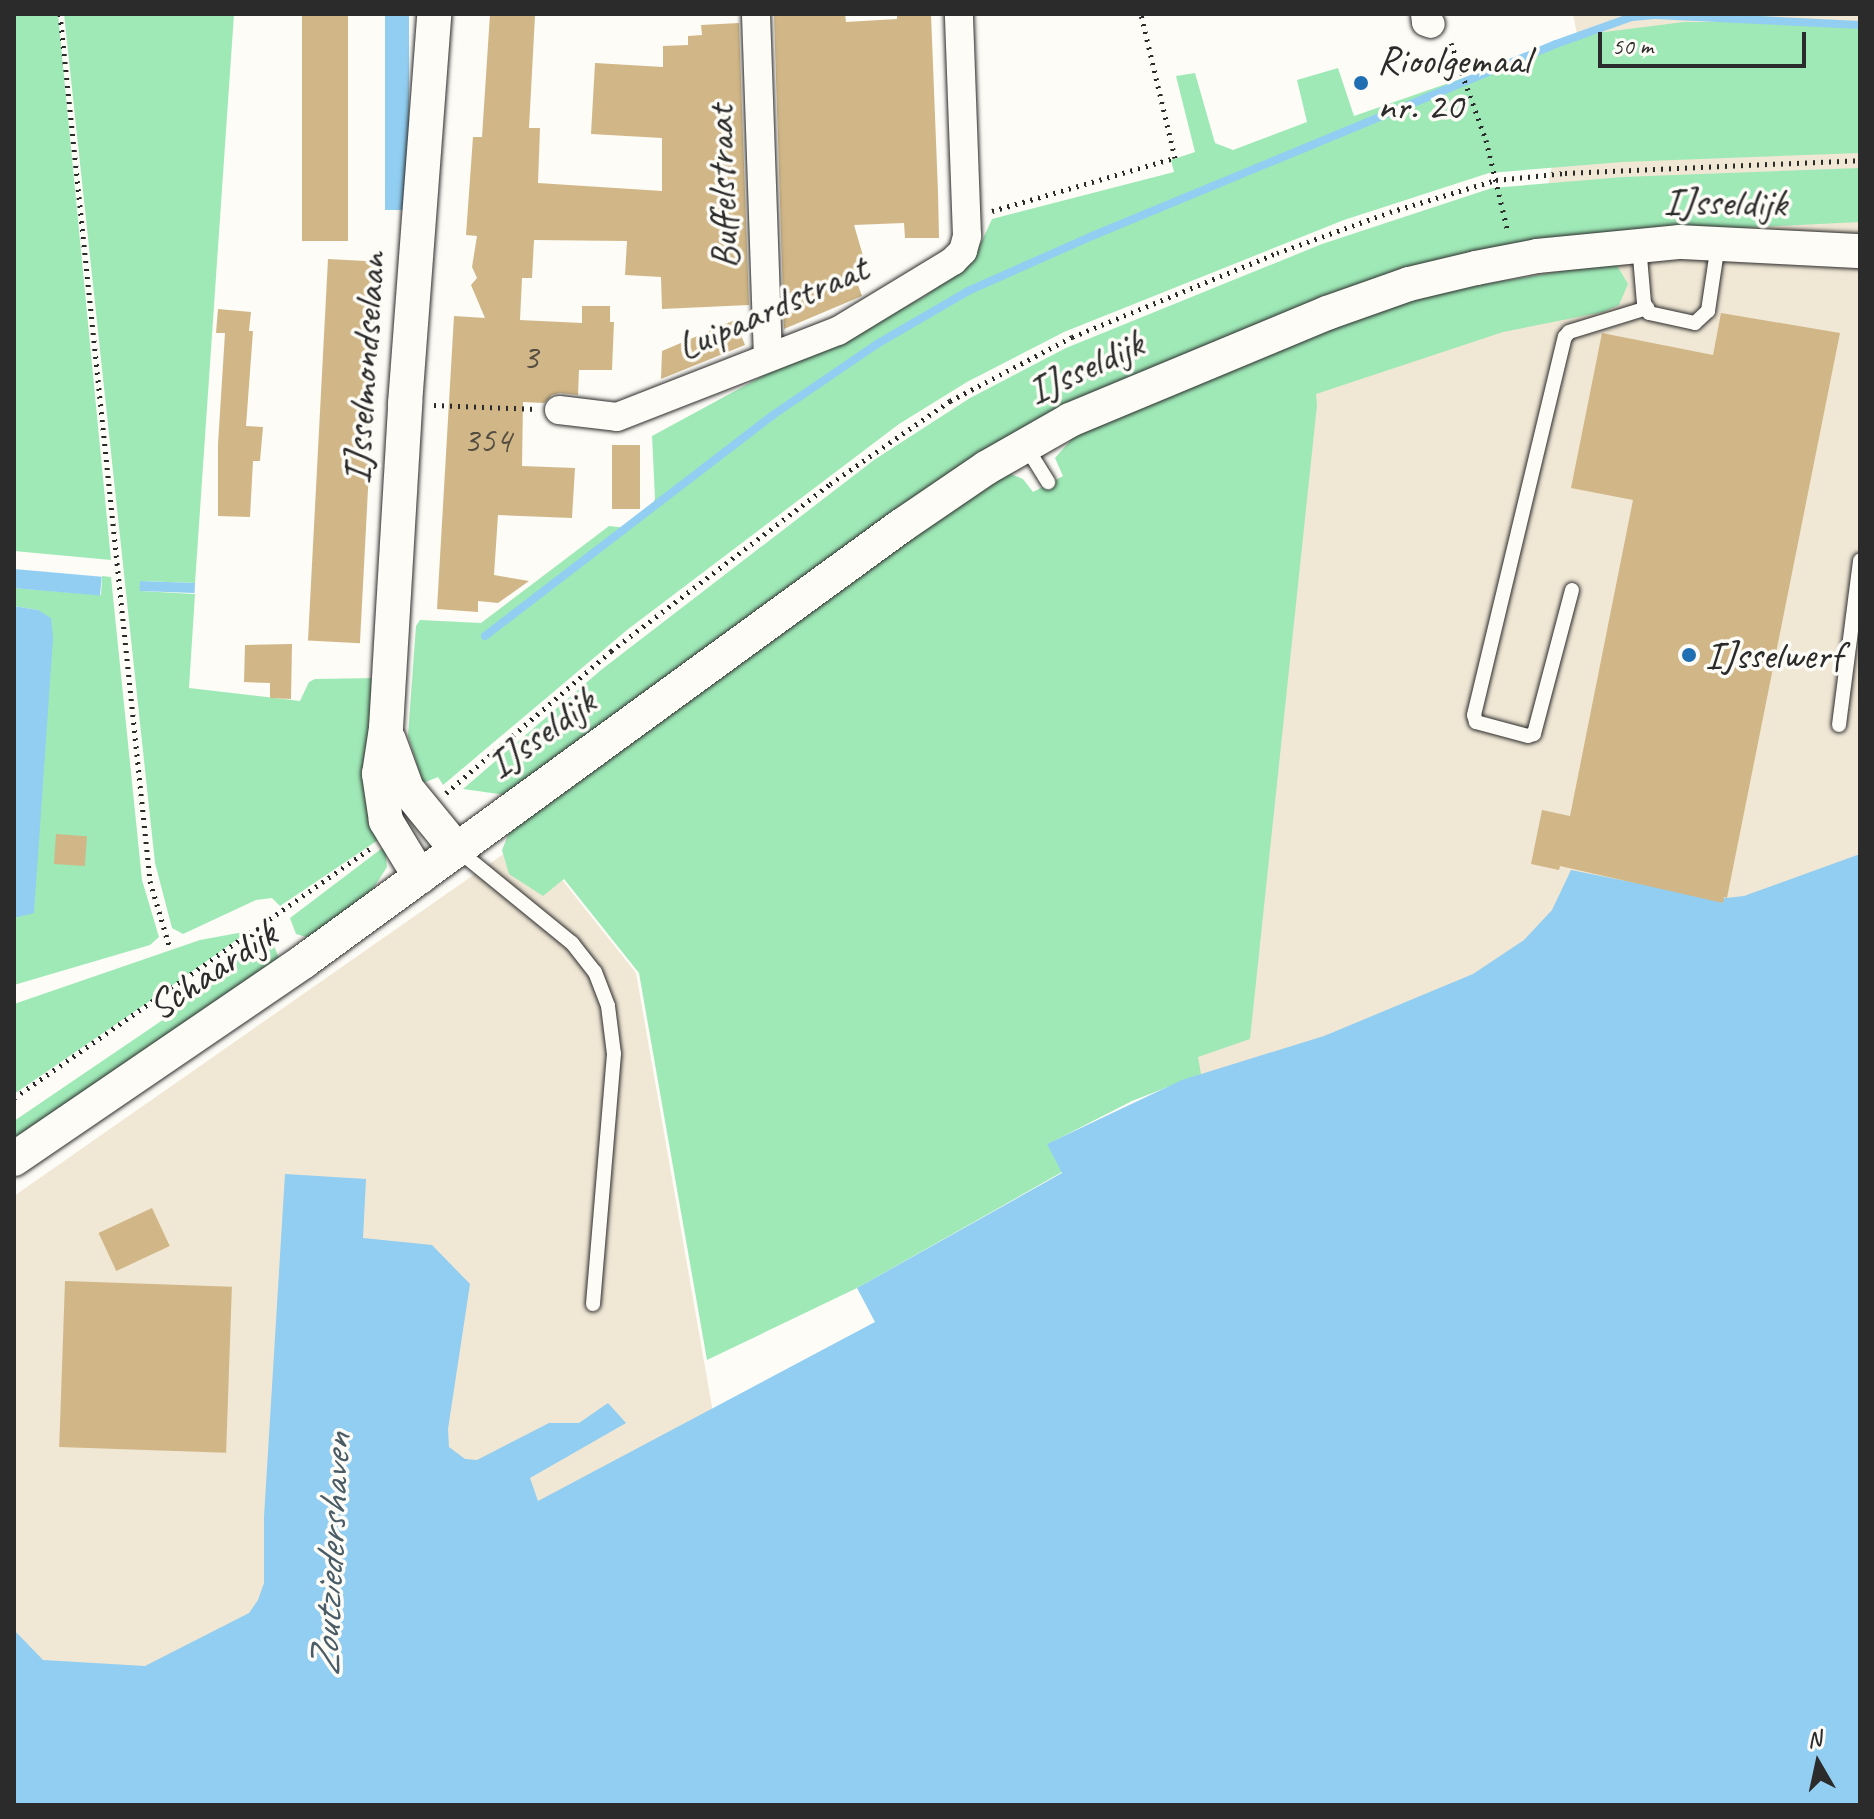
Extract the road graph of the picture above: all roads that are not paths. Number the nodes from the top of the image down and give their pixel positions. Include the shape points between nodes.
1 (434, 14) edge
2 (756, 14) edge
3 (959, 14) edge
4 (1718, 244) junction
5 (1639, 245) junction
6 (1860, 251) edge
7 (1647, 308) junction
8 (768, 357) junction
9 (559, 410) road end
10 (1024, 444) junction
11 (1048, 482) dead end
12 (1860, 560) edge
13 (1572, 590) dead end
14 (1839, 725) dead end
15 (386, 728) junction
16 (457, 850) junction
17 (420, 877) junction
18 (14, 1159) edge
19 (593, 1304) dead end

1 - 15 street, IJsselmondselaan
2 - 8 street, Buffelstraat
3 - 8 street, Luipaardstraat via 967,218 963,251 838,331
4 - 5 street, IJsseldijk
4 - 6 street, IJsseldijk
4 - 7 lane via 1704,318 1695,323 1659,318
5 - 7 lane
5 - 10 street, IJsseldijk via 1537,256 1409,284 1218,356
7 - 13 lane via 1565,337 1476,722 1534,734
8 - 9 street, Luipaardstraat via 617,417
10 - 11 lane
10 - 16 street, IJsseldijk via 901,526
12 - 14 lane
15 - 16 street, IJsselmondselaan via 407,789
15 - 17 street, IJsselmondselaan via 382,809
16 - 17 street, Schaardijk
16 - 19 lane via 572,943 595,972 608,1006 614,1054
17 - 18 street, Schaardijk

